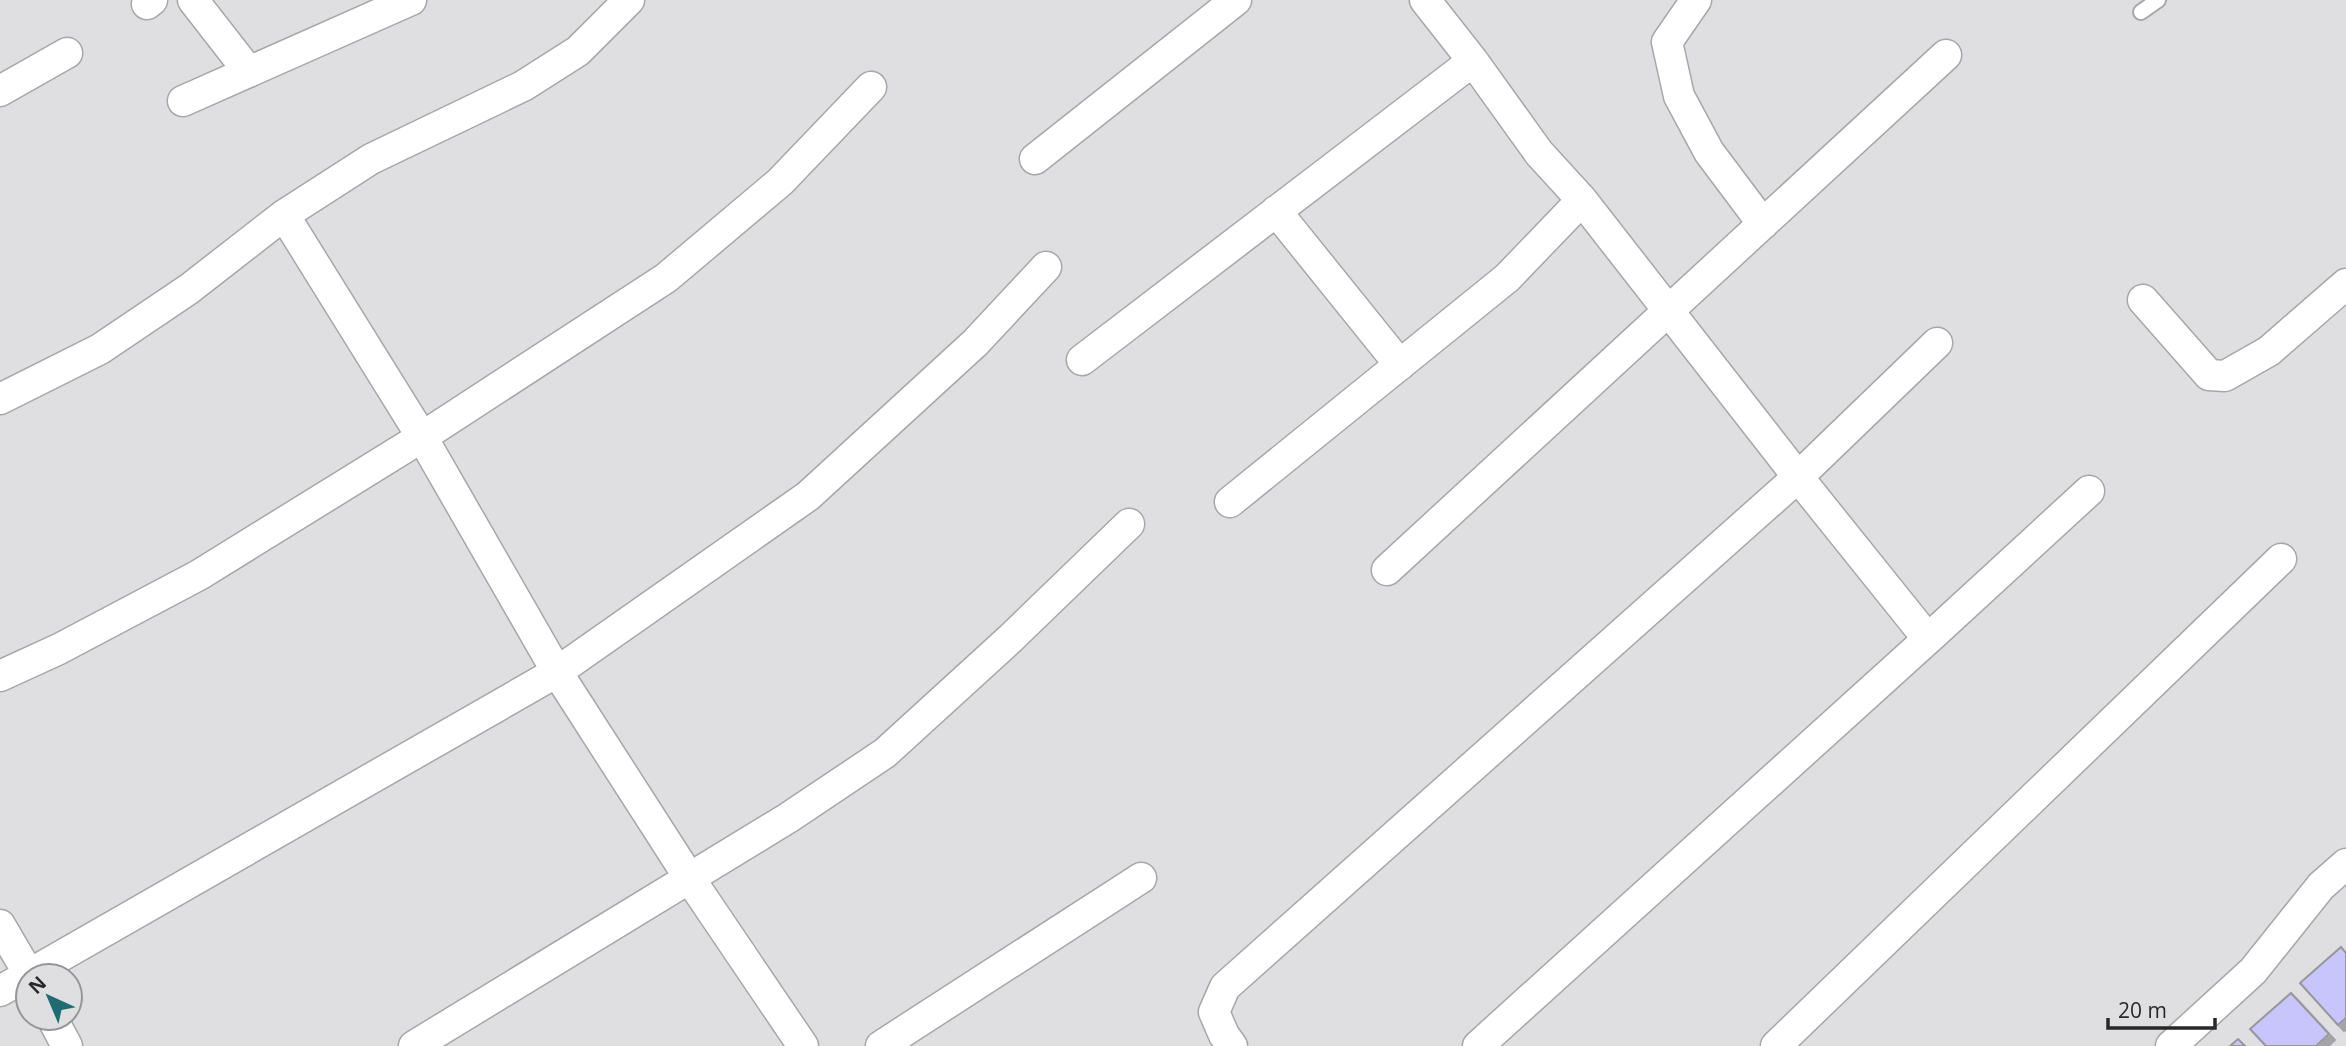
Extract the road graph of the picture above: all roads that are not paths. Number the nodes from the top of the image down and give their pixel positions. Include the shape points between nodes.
1 (193, 0) edge
2 (411, 0) edge
3 (629, 0) edge
4 (1236, 0) edge
5 (1425, 0) edge
6 (1696, 0) edge
7 (2158, 0) edge
8 (2141, 12) dead end
9 (67, 53) dead end
10 (1946, 55) dead end
11 (1473, 61) junction
12 (249, 72) junction
13 (871, 87) dead end
14 (0, 91) edge
15 (183, 101) dead end
16 (1035, 159) dead end
17 (1582, 200) junction
18 (1276, 211) junction
19 (284, 215) junction
20 (1763, 224) junction
21 (1046, 267) dead end
22 (2346, 284) edge
23 (2143, 300) dead end
24 (1669, 312) junction
25 (1937, 343) dead end
26 (1082, 360) dead end
27 (1400, 365) junction
28 (0, 399) edge
29 (422, 437) junction
30 (1798, 477) junction
31 (2089, 491) dead end
32 (1230, 502) dead end
33 (1129, 524) dead end
34 (2281, 559) dead end
35 (1387, 570) dead end
36 (1927, 639) junction
37 (557, 671) junction
38 (0, 676) edge
39 (2346, 864) edge
40 (1141, 878) dead end
41 (690, 879) junction
42 (0, 925) edge
43 (22, 962) edge
44 (53, 962) edge
45 (414, 1046) edge
46 (803, 1046) edge
47 (881, 1046) edge
48 (1232, 1046) edge
49 (1478, 1046) edge
50 (1776, 1046) edge
51 (2171, 1046) edge

1 - 12 street
2 - 12 street
3 - 19 street via 578,51 534,79 371,159
4 - 16 street
5 - 11 street
6 - 20 street via 1667,42 1679,96 1709,152
7 - 8 lane
9 - 14 street
10 - 20 street
11 - 17 street via 1538,153
11 - 18 street
12 - 15 street
13 - 29 street via 780,182 666,278
17 - 24 street
17 - 27 street via 1507,278
18 - 26 street
18 - 27 street
19 - 28 street via 189,289 100,349
19 - 29 street
20 - 24 street
21 - 37 street via 975,342 808,496
22 - 23 street via 2269,351 2225,376 2209,375
24 - 30 street
24 - 35 street
25 - 30 street
27 - 32 street
29 - 37 street
29 - 38 street via 199,575
30 - 36 street
30 - 48 street via 1225,987 1214,1012
31 - 36 street
33 - 41 street via 885,753
34 - 50 street
36 - 49 street
37 - 41 street
37 - 44 street
39 - 51 street via 2321,886 2253,971
40 - 47 street
41 - 45 street
41 - 46 street
42 - 43 street

